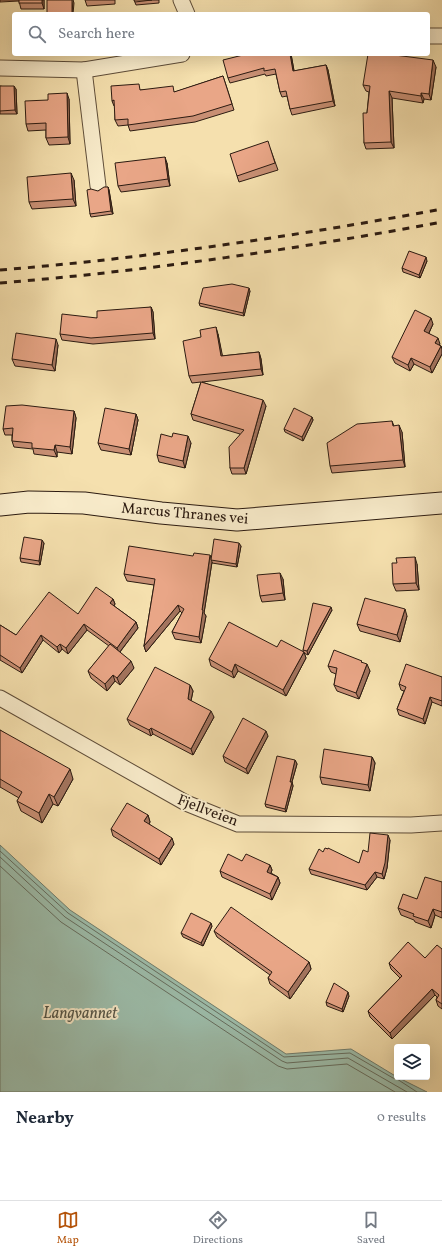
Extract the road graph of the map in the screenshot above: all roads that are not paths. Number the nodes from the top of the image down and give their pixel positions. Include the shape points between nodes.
1 (181, 0) edge
2 (186, 12) edge
3 (430, 36) edge
4 (442, 36) edge
5 (170, 56) edge
6 (0, 68) edge
7 (84, 70) junction
8 (98, 186) dead end
9 (442, 503) edge
10 (0, 505) edge
11 (0, 698) edge
12 (442, 823) edge

1 - 2 street
3 - 4 street
5 - 7 street
6 - 7 street
7 - 8 street
9 - 10 main road, Marcus Thranes vei via 236,520 84,503 29,502
11 - 12 street, Fjellveien via 186,803 238,824

